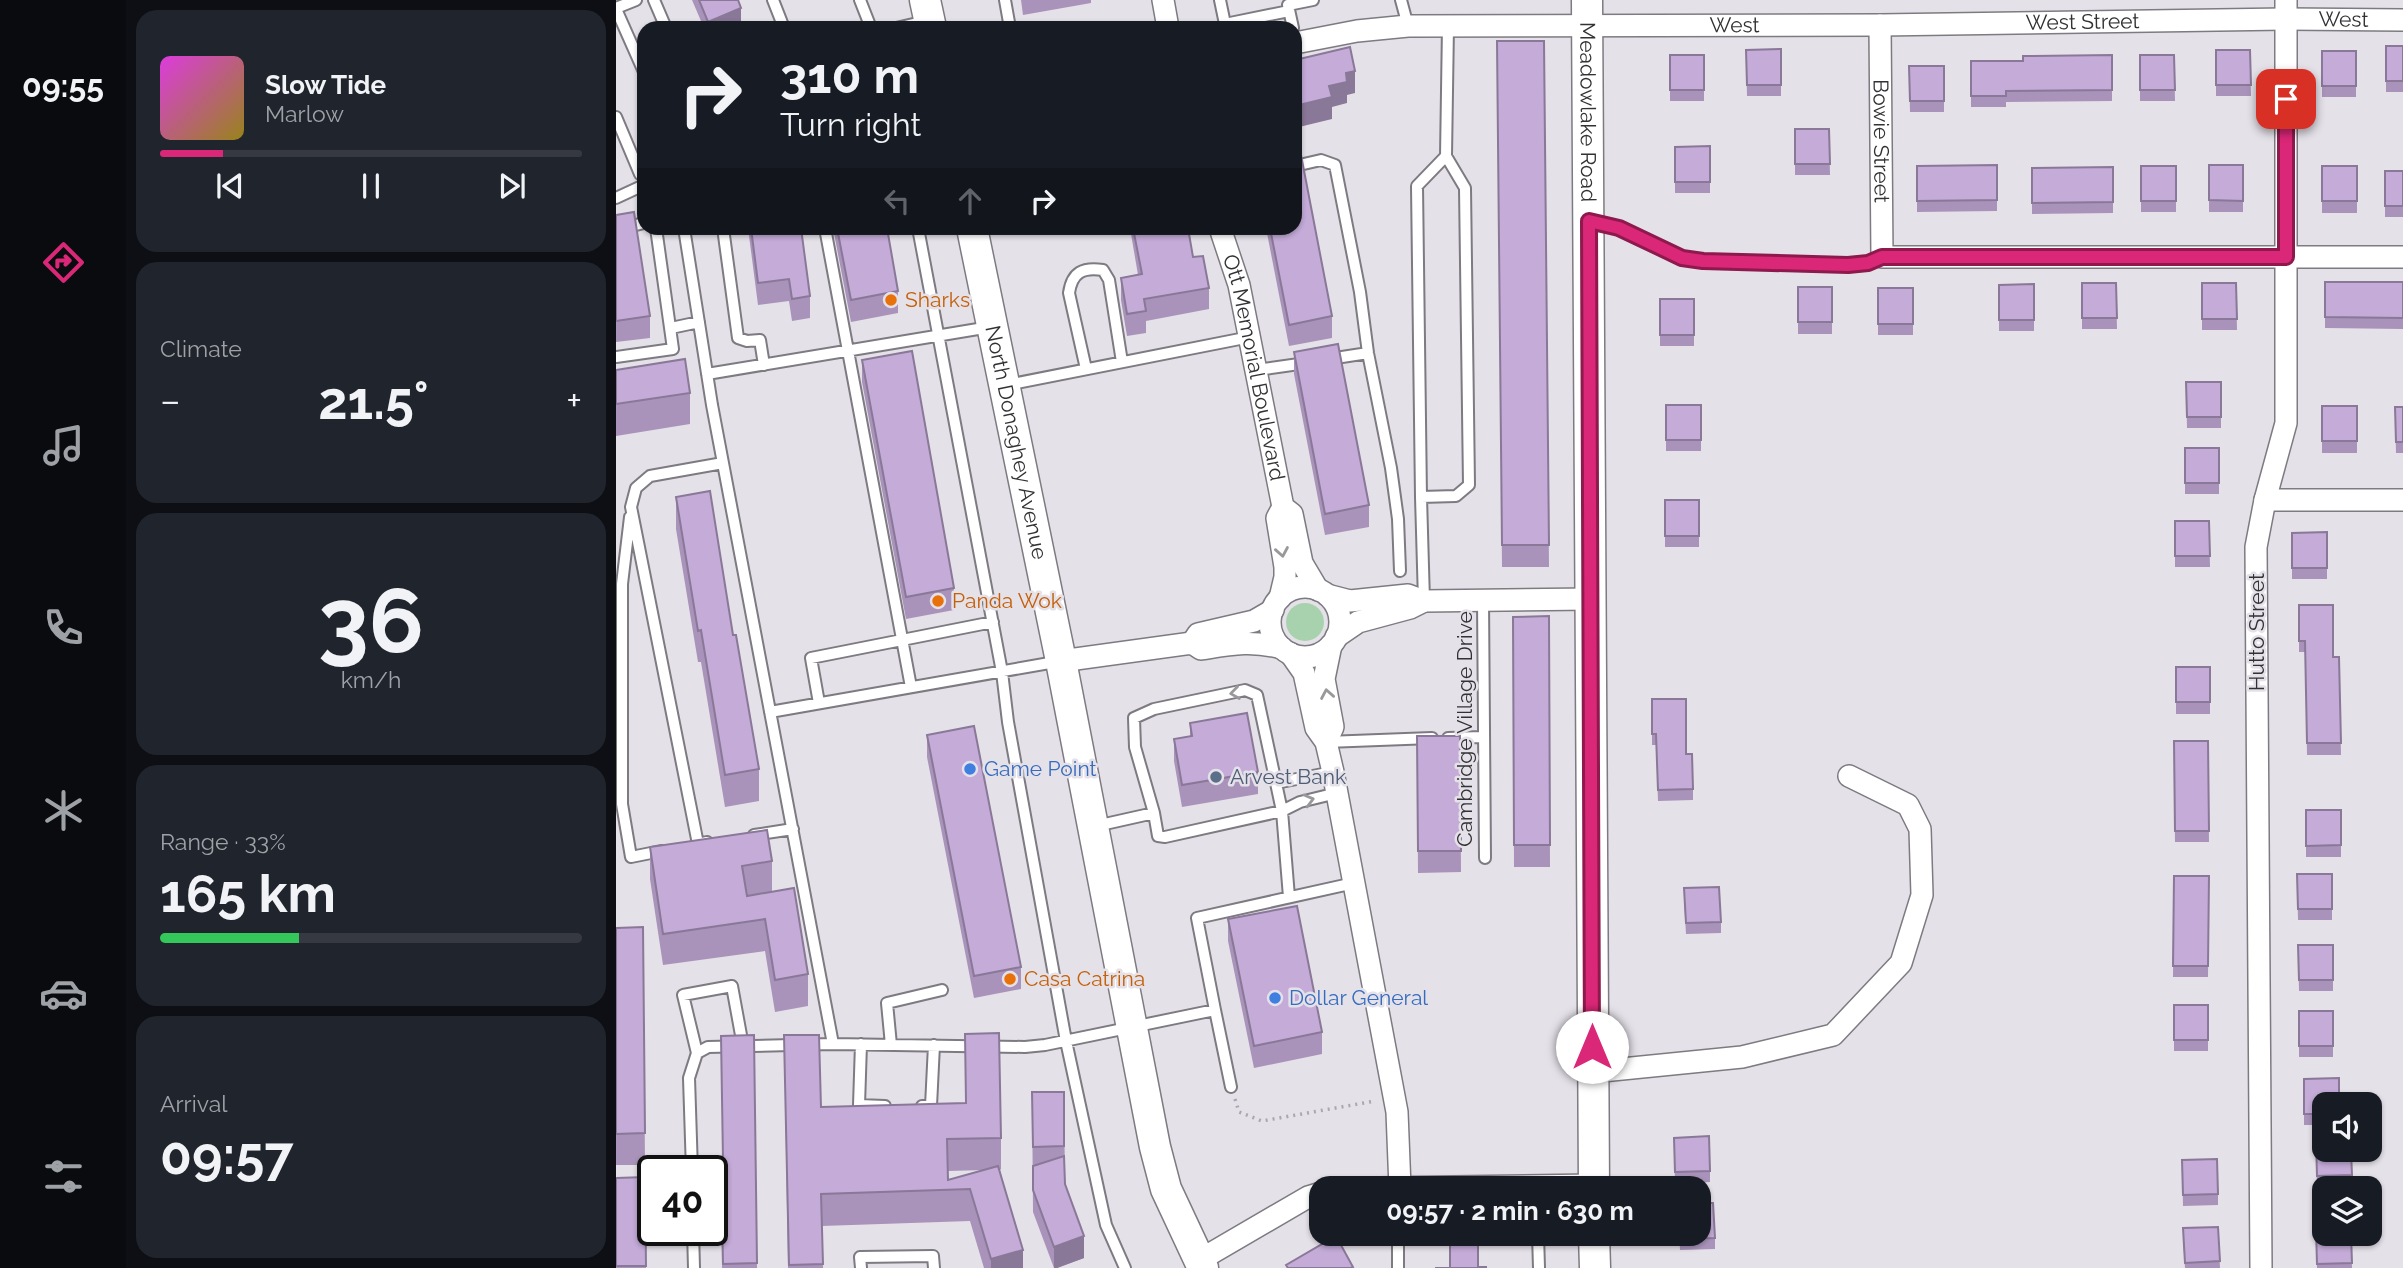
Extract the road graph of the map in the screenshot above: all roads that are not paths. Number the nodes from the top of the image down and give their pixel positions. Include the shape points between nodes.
1 (636, 0) edge
2 (654, 0) edge
3 (773, 0) edge
4 (860, 0) edge
5 (1005, 0) edge
6 (1163, 0) edge
7 (1220, 0) edge
8 (1401, 0) edge
9 (1306, 1) edge
10 (616, 9) edge
11 (2285, 10) edge
12 (1289, 11) junction
13 (1587, 13) edge
14 (2403, 20) edge
15 (663, 21) edge
16 (781, 21) edge
17 (868, 21) edge
18 (1009, 21) edge
19 (1167, 21) edge
20 (1224, 21) edge
21 (1240, 21) edge
22 (1291, 21) edge
23 (1880, 25) junction
24 (1408, 26) junction
25 (1448, 26) junction
26 (1302, 36) edge
27 (637, 56) edge
28 (616, 117) edge
29 (1446, 156) junction
30 (1302, 164) edge
31 (637, 165) edge
32 (637, 183) edge
33 (616, 198) edge
34 (1589, 221) junction
35 (637, 225) edge
36 (616, 230) edge
37 (662, 235) edge
38 (685, 235) edge
39 (724, 235) edge
40 (826, 235) edge
41 (919, 235) edge
42 (973, 235) edge
43 (1222, 235) edge
44 (1882, 257) junction
45 (2286, 257) junction
46 (2403, 257) edge
47 (699, 322) junction
48 (992, 326) junction
49 (671, 328) junction
50 (940, 335) junction
51 (1250, 337) junction
52 (849, 350) junction
53 (1368, 353) junction
54 (616, 357) edge
55 (1122, 362) junction
56 (764, 365) junction
57 (1086, 369) junction
58 (1257, 370) junction
59 (707, 374) junction
60 (1004, 385) junction
61 (723, 463) junction
62 (1421, 497) junction
63 (2265, 500) junction
64 (2403, 500) edge
65 (631, 507) junction
66 (1283, 507) junction
67 (1401, 571) dead end
68 (1322, 593) junction
69 (1591, 599) junction
70 (1483, 600) junction
71 (1424, 601) junction
72 (1277, 604) junction
73 (993, 622) junction
74 (902, 640) junction
75 (1334, 641) junction
76 (1192, 643) junction
77 (1286, 651) junction
78 (1061, 661) junction
79 (1002, 672) junction
80 (911, 687) junction
81 (818, 703) junction
82 (770, 712) junction
83 (1483, 737) junction
84 (1326, 742) junction
85 (1333, 772) junction
86 (1849, 776) dead end
87 (1276, 783) junction
88 (1337, 793) junction
89 (1282, 811) junction
90 (1154, 813) junction
91 (1093, 827) junction
92 (793, 829) junction
93 (738, 837) edge
94 (725, 840) edge
95 (698, 844) junction
96 (685, 847) edge
97 (671, 849) edge
98 (1485, 858) dead end
99 (1354, 883) junction
100 (1289, 897) junction
101 (942, 990) dead end
102 (1215, 1010) junction
103 (1131, 1027) junction
104 (1066, 1041) junction
105 (833, 1044) junction
106 (861, 1044) junction
107 (891, 1045) junction
108 (934, 1045) junction
109 (743, 1046) junction
110 (696, 1053) junction
111 (1592, 1072) junction
112 (1231, 1087) road end
113 (895, 1106) edge
114 (907, 1106) edge
115 (692, 1155) edge
116 (1399, 1176) edge
117 (1594, 1176) edge
118 (1309, 1197) edge
119 (693, 1246) edge
120 (1398, 1246) edge
121 (1538, 1246) edge
122 (1594, 1246) edge
123 (1195, 1266) edge
124 (694, 1268) edge
125 (860, 1268) edge
126 (934, 1268) edge
127 (1125, 1268) edge
128 (1398, 1268) edge
129 (1539, 1268) edge
130 (1595, 1268) edge
131 (2261, 1268) edge

1 - 10 lane
2 - 15 lane
3 - 16 lane
4 - 17 lane
5 - 18 lane
6 - 19 street
7 - 20 lane
8 - 24 lane
9 - 12 lane via 1288,5
10 - 27 lane
11 - 14 street, West
11 - 23 street, West Street
11 - 45 street, Hutto Street
12 - 21 lane
12 - 22 lane
13 - 23 street, West
13 - 25 street, West
13 - 34 street, Meadowlake Road
23 - 44 street, Bowie Street
24 - 25 street, West
24 - 26 street, West
25 - 29 lane
28 - 31 lane
29 - 62 lane via 1417,186
29 - 62 lane via 1465,188 1469,485 1456,495
30 - 53 lane via 1321,160 1335,165
32 - 33 lane
34 - 44 lane via 1619,228 1682,258 1703,261 1848,265
34 - 69 street, Meadowlake Road
35 - 36 lane
37 - 49 lane
38 - 47 lane
39 - 56 lane via 738,338 760,340
40 - 52 lane
41 - 50 lane
42 - 48 street, North Donaghey Avenue
43 - 51 street, Ott Memorial Boulevard
44 - 45 street
45 - 46 street
45 - 63 street, Hutto Street via 2286,423
47 - 49 lane
47 - 59 lane
48 - 50 lane
48 - 60 street, North Donaghey Avenue
49 - 54 lane via 673,349
50 - 52 lane
50 - 73 lane
51 - 55 lane
51 - 58 street, Ott Memorial Boulevard
52 - 56 lane
52 - 74 lane
53 - 58 lane
53 - 67 lane via 1393,481
55 - 57 lane
55 - 57 lane via 1109,280 1103,270 1093,268 1079,272 1070,282 1069,293
56 - 59 lane
57 - 60 lane
58 - 66 street, Ott Memorial Boulevard
59 - 61 lane
60 - 78 street, North Donaghey Avenue
61 - 65 lane via 650,476 636,488
61 - 82 lane
62 - 71 lane
63 - 64 street
63 - 131 street, Hutto Street via 2256,547
65 - 95 lane
65 - 97 lane via 622,584 622,804 631,857
66 - 68 street, Ott Memorial Boulevard via 1292,514 1302,563
66 -> 72 street, Ott Memorial Boulevard via 1277,518 1285,577
68 - 71 street via 1350,601 1408,595
68 - 72 street via 1298,588
68 - 75 street via 1339,615
69 - 70 street
69 - 111 street, Meadowlake Road
70 - 71 street
70 - 83 lane, Cambridge Village Drive
71 - 75 street via 1358,622
72 - 76 street via 1254,621 1198,634
72 - 77 street via 1272,630
73 - 74 lane
73 - 79 lane
74 - 80 lane
74 - 81 lane via 811,658
75 - 77 street via 1314,656
84 -> 75 street via 1333,727 1324,679
76 - 77 street via 1201,649 1259,642
76 - 78 street
77 - 84 street via 1304,673 1316,729
78 - 79 lane
78 - 91 street, North Donaghey Avenue
79 - 80 lane
79 - 104 lane
80 - 81 lane
81 - 82 lane
82 - 92 lane
83 - 84 lane
83 - 98 lane, Cambridge Village Drive
84 - 85 street
85 - 87 lane
85 - 88 street
86 - 111 street via 1908,805 1920,829 1922,895 1901,963 1833,1035 1742,1057
87 - 89 lane
87 -> 90 lane via 1257,695 1245,690 1154,709 1134,718 1135,747
89 -> 88 lane
88 - 99 street
89 - 90 lane via 1165,837 1158,836
89 - 100 lane
90 - 91 lane
91 - 103 street, North Donaghey Avenue
92 - 93 lane
92 - 105 lane
94 - 95 lane
95 - 96 lane
99 - 100 lane
99 - 116 street via 1395,1097
100 - 102 lane via 1197,918
101 - 107 lane via 887,1003
102 - 103 lane
102 - 112 lane
103 - 104 lane
103 - 123 street, North Donaghey Avenue via 1166,1189
104 - 108 lane via 1025,1047
104 - 127 lane via 1106,1225
105 - 106 lane
105 - 109 lane
106 - 107 lane
106 - 113 lane via 859,1105
107 - 108 lane
108 - 114 lane via 932,1106
109 - 110 lane via 708,1047
109 - 110 lane via 732,986 683,995
110 - 115 lane via 690,1078
111 - 117 street, Meadowlake Road
118 - 123 street
119 - 124 lane
120 - 128 lane
121 - 129 lane
122 - 130 street
125 - 126 lane via 860,1257 933,1256

